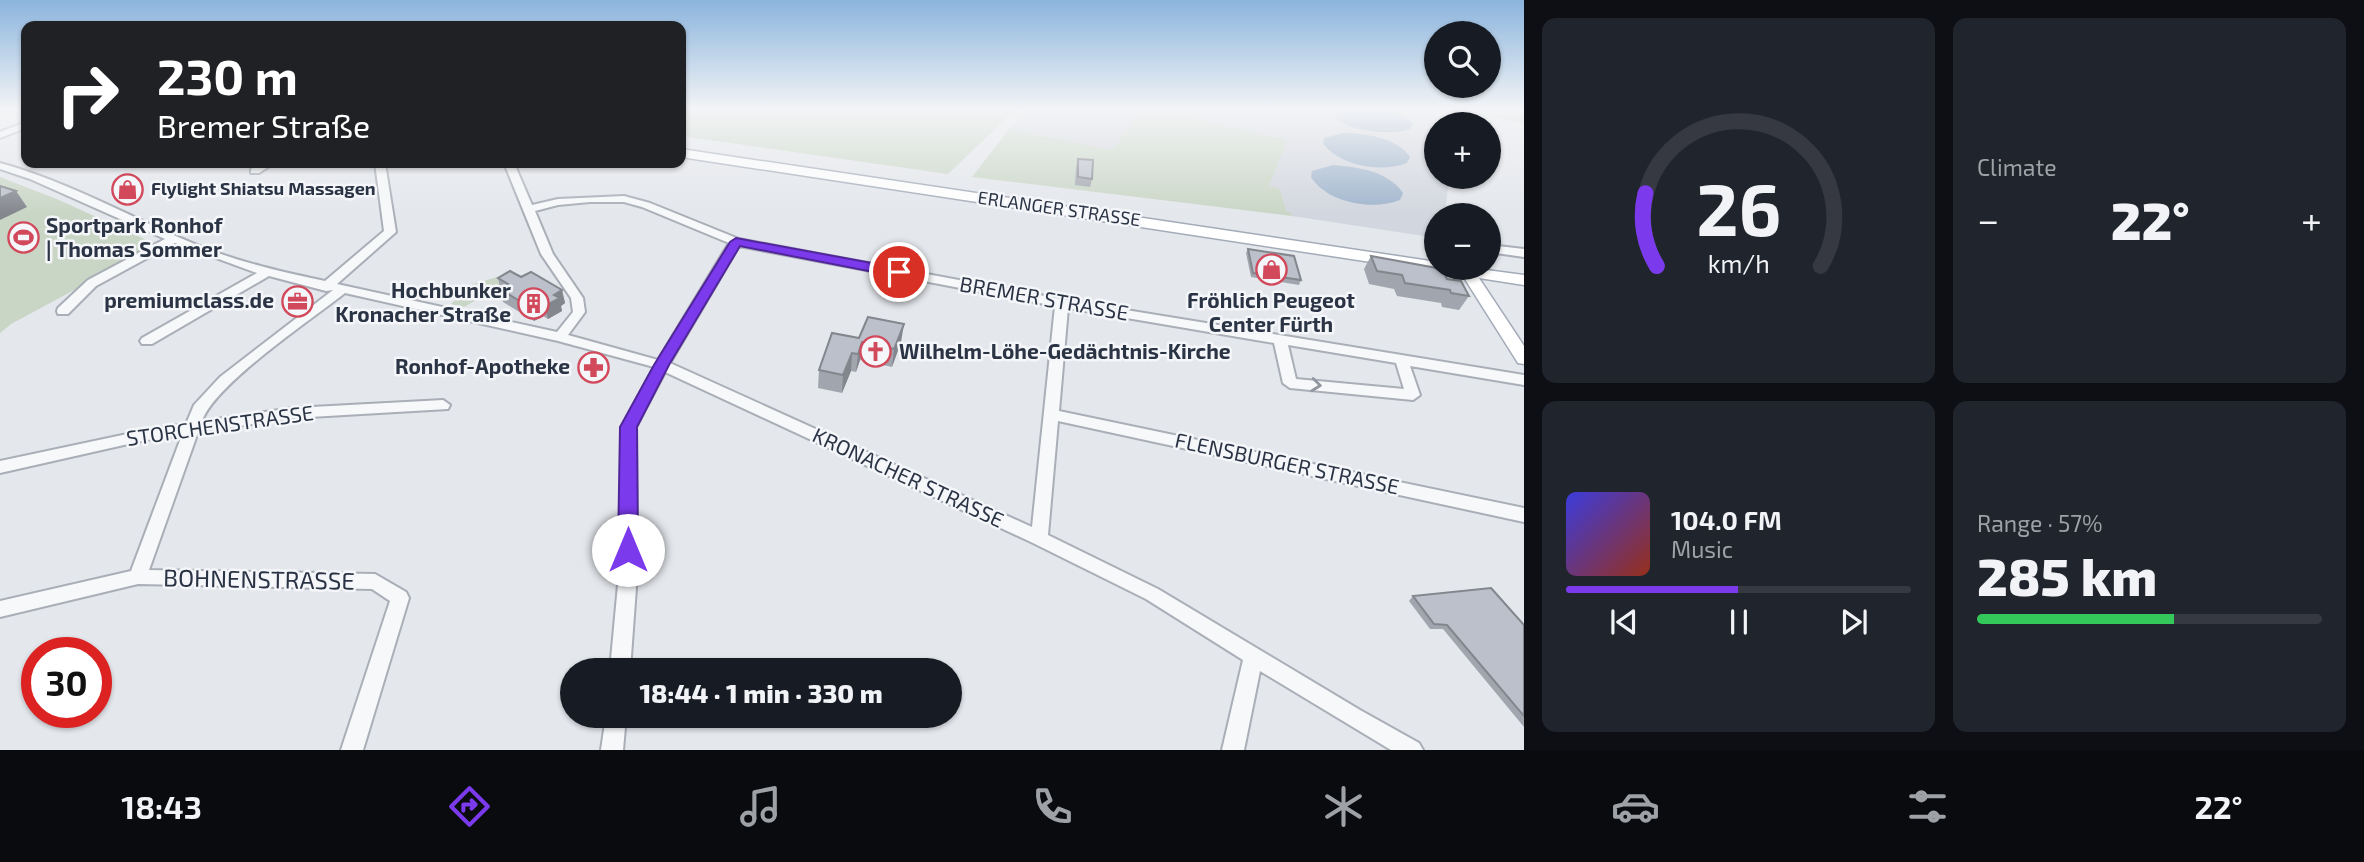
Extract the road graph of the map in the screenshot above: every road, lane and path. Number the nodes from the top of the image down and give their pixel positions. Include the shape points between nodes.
1 (686, 154) edge
2 (0, 166) edge
3 (260, 168) edge
4 (381, 168) edge
5 (511, 168) edge
6 (255, 171) dead end
7 (530, 209) junction
8 (174, 239) junction
9 (736, 242) junction
10 (1501, 250) edge
11 (1524, 253) edge
12 (1424, 265) edge
13 (267, 272) junction
14 (1501, 276) edge
15 (1473, 280) edge
16 (1524, 280) edge
17 (326, 287) junction
18 (341, 290) junction
19 (1062, 303) junction
20 (63, 311) dead end
21 (560, 337) junction
22 (147, 341) dead end
23 (1280, 341) junction
24 (1524, 359) edge
25 (1402, 361) junction
26 (662, 365) junction
27 (1524, 380) edge
28 (443, 405) dead end
29 (1051, 414) junction
30 (191, 429) junction
31 (0, 467) edge
32 (1524, 515) edge
33 (1039, 538) junction
34 (138, 577) junction
35 (0, 609) edge
36 (1254, 655) junction
37 (621, 658) edge
38 (615, 728) edge
39 (352, 750) edge
40 (612, 750) edge
41 (1233, 750) edge
42 (1412, 750) edge

1 - 12 main road, ERLANGER STRASSE
2 - 8 street, KRONACHER STRASSE
3 - 6 street
4 - 17 street via 390,232
5 - 7 street
7 - 9 street, BREMER STRASSE via 590,198 624,199
7 - 21 street via 554,266 577,298 579,312
8 - 13 street, KRONACHER STRASSE
8 - 20 street via 92,284
9 - 19 street, BREMER STRASSE
9 - 26 street
10 - 11 street
13 - 17 street, KRONACHER STRASSE
13 - 22 street
14 - 16 main road
15 - 24 main road
17 - 18 street, KRONACHER STRASSE
18 - 21 street, KRONACHER STRASSE
18 - 30 street via 225,380 199,410
19 - 23 street, BREMER STRASSE
19 - 29 street
21 - 26 street, KRONACHER STRASSE
23 - 25 street, BREMER STRASSE
23 -> 25 street via 1290,383 1413,395
25 - 27 street, BREMER STRASSE
26 - 33 street, KRONACHER STRASSE
26 - 37 street via 629,427 628,574
28 - 30 street, STORCHENSTRASSE via 293,413
29 - 32 street, FLENSBURGER STRASSE
29 - 33 street
30 - 31 street, STORCHENSTRASSE
30 - 34 street
33 - 36 street, KRONACHER STRASSE via 1152,594
34 - 35 street, BOHNENSTRASSE
34 - 39 street, BOHNENSTRASSE via 375,582 400,598
36 - 41 street
36 - 42 street, KRONACHER STRASSE
38 - 40 street

